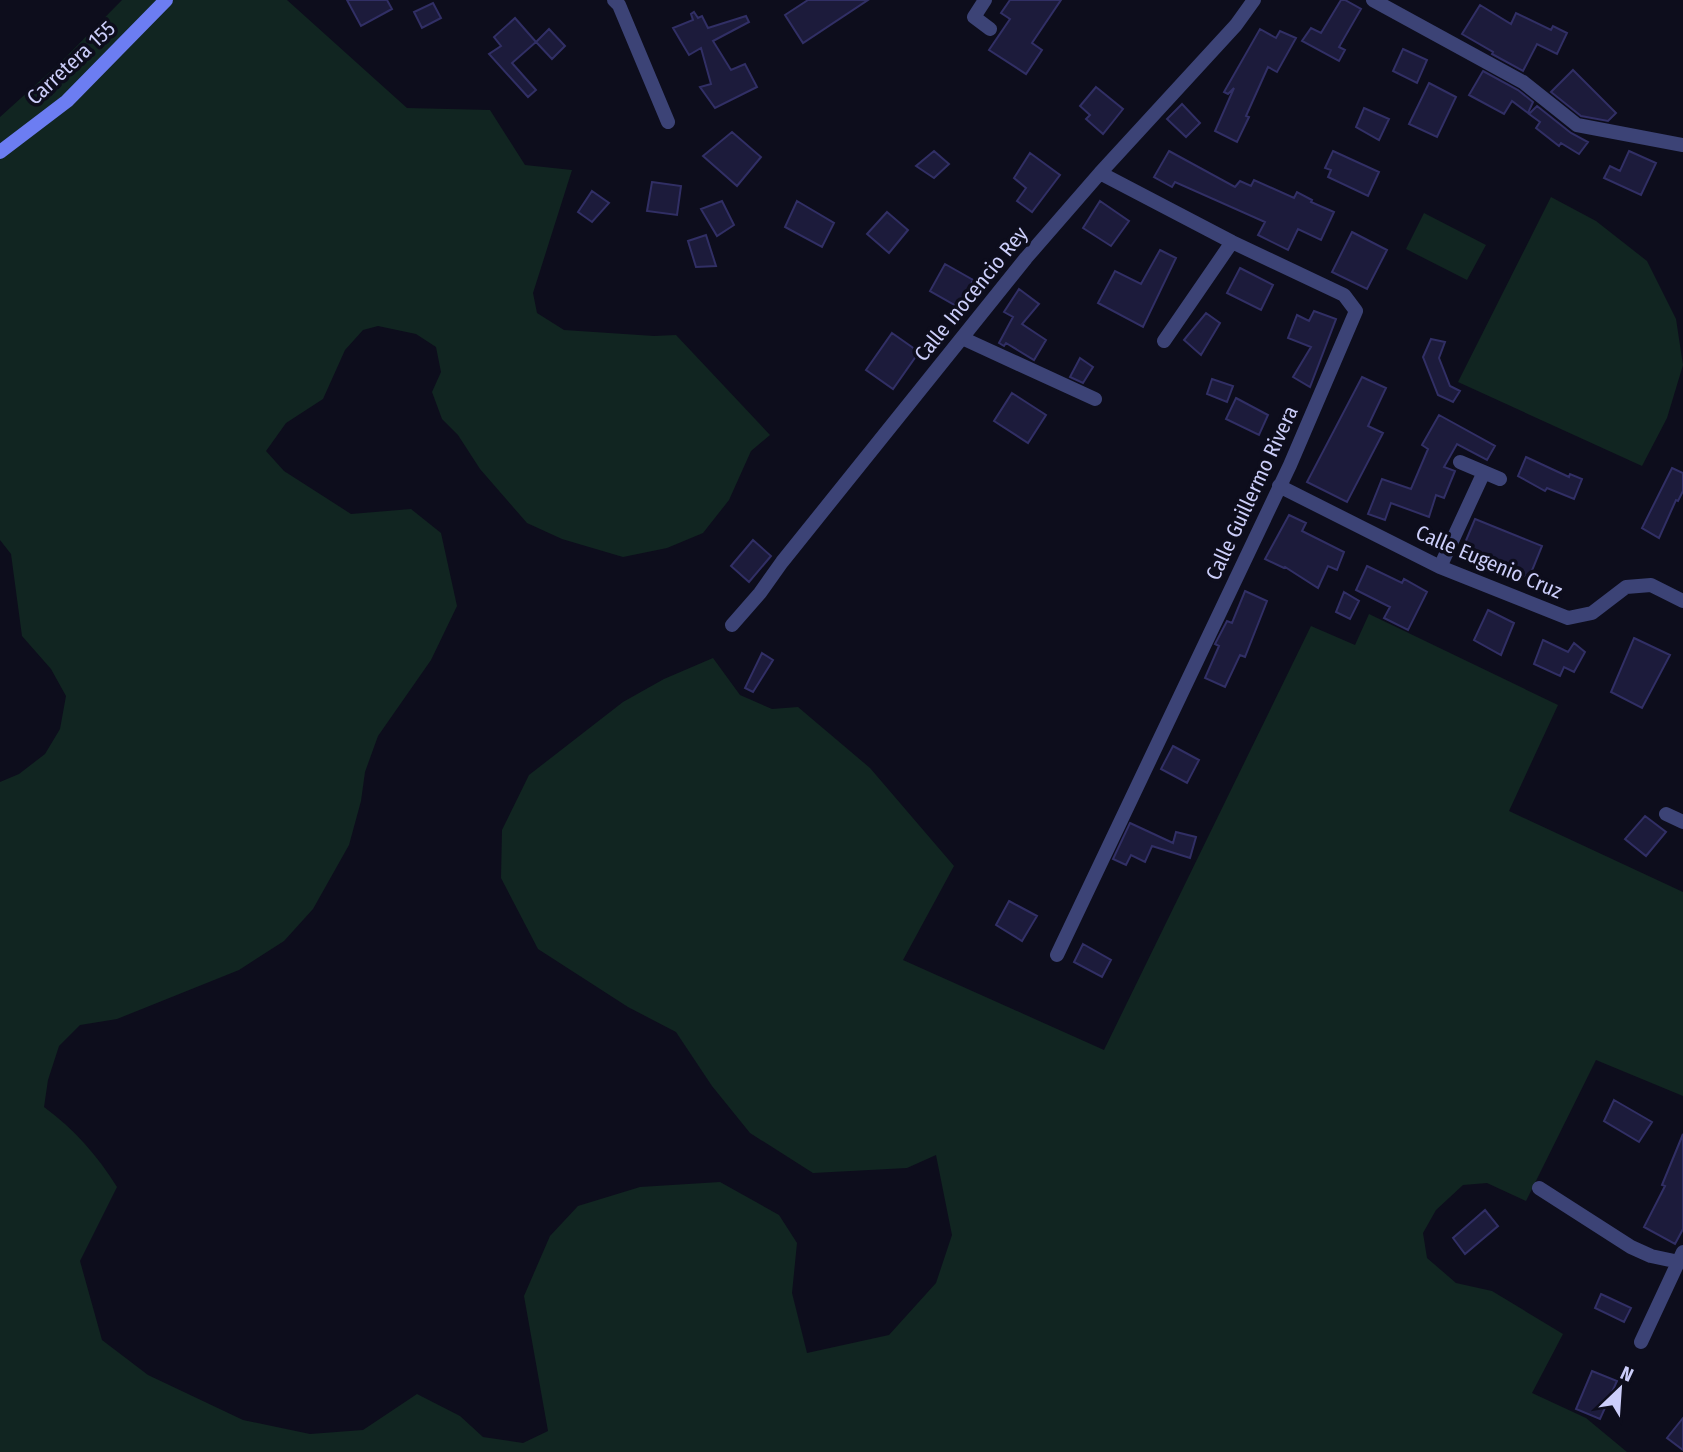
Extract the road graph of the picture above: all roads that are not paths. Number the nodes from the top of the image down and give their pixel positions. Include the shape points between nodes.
1 (166, 0) edge
2 (614, 0) edge
3 (985, 0) edge
4 (1254, 0) edge
5 (1373, 0) edge
6 (990, 29) dead end
7 (668, 122) dead end
8 (1683, 145) edge
9 (0, 152) edge
10 (1100, 173) junction
11 (1232, 242) junction
12 (962, 338) junction
13 (1164, 341) dead end
14 (1095, 399) dead end
15 (1460, 462) dead end
16 (1484, 472) junction
17 (1500, 479) dead end
18 (1279, 486) junction
19 (1440, 567) junction
20 (1683, 601) edge
21 (732, 625) dead end
22 (1666, 814) dead end
23 (1683, 822) edge
24 (1058, 954) dead end
25 (1539, 1188) dead end
26 (1681, 1257) edge
27 (1641, 1342) dead end

1 - 9 street, Carretera 155 via 66,101
2 - 7 street
3 - 6 street via 974,17
4 - 10 street, Calle Inocencio Rey
5 - 8 street via 1522,82 1577,125
10 - 11 street, Calle Guillermo Rivera
10 - 12 street, Calle Inocencio Rey
11 - 13 street
11 - 18 street, Calle Guillermo Rivera via 1344,295 1356,311
12 - 14 street
12 - 21 street, Calle Inocencio Rey
15 - 16 street
16 - 17 street
16 - 19 street
18 - 19 street, Calle Eugenio Cruz
18 - 24 street, Calle Guillermo Rivera
19 - 20 street, Calle Eugenio Cruz via 1568,618 1592,613 1626,587 1651,585
22 - 23 street
25 - 26 street via 1631,1247 1650,1256
26 - 27 street

